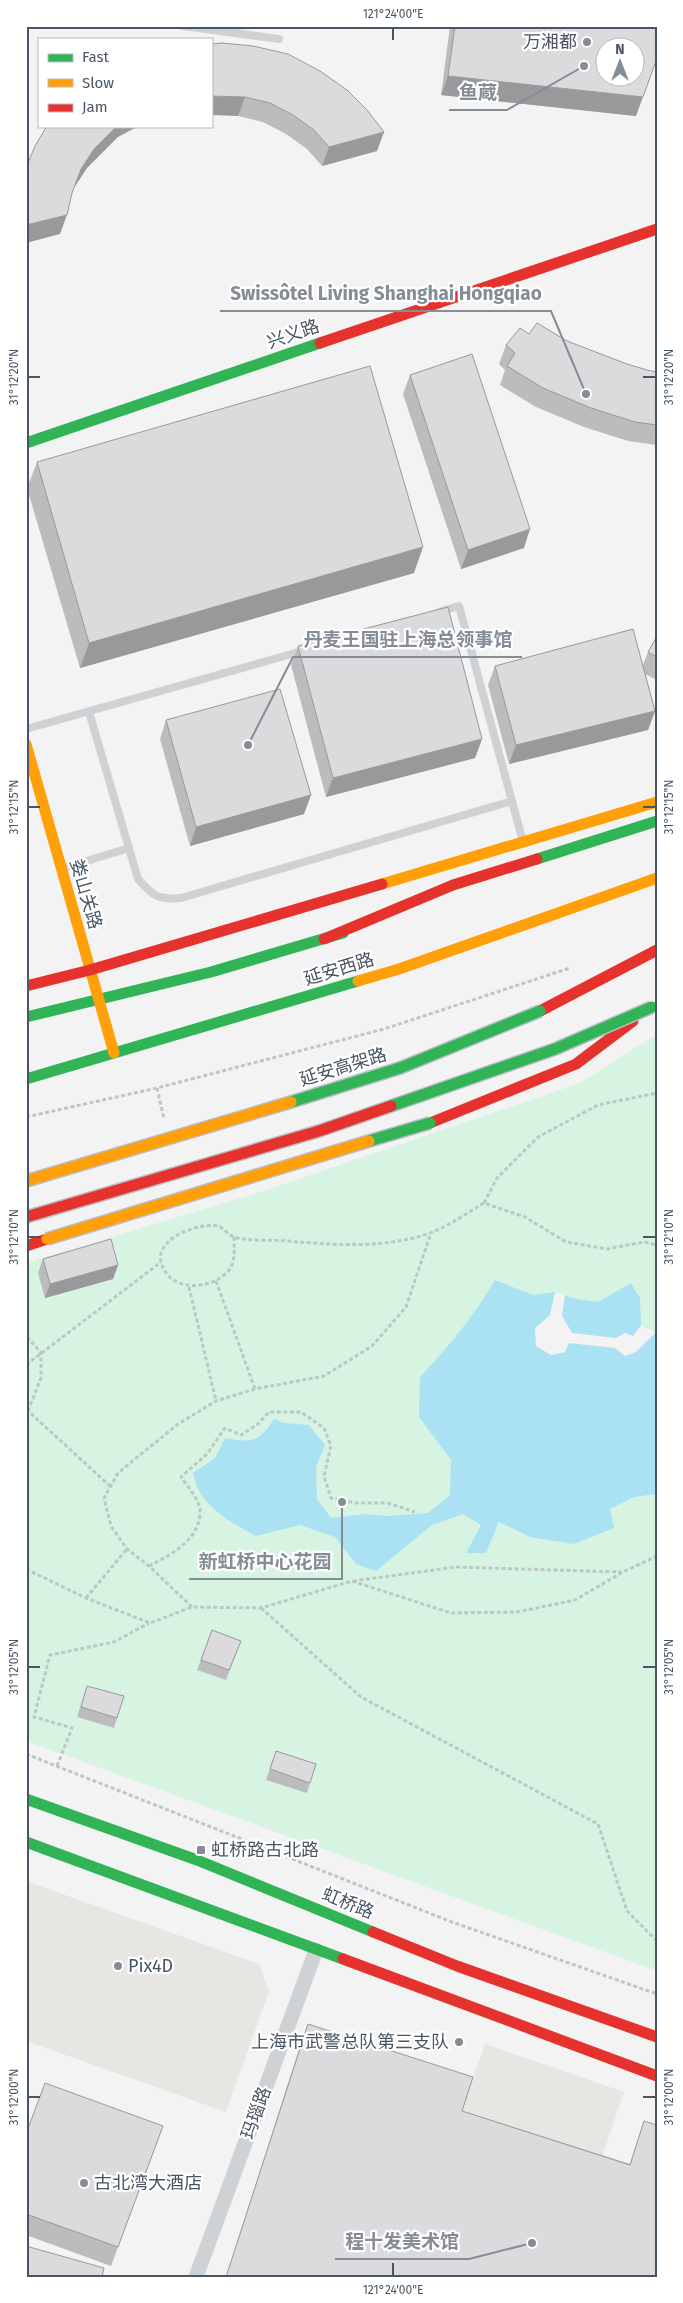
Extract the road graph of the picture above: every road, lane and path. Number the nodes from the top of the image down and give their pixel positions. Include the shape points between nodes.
1 (183, 26) edge
2 (279, 39) dead end
3 (657, 229) edge
4 (26, 444) edge
5 (430, 614) edge
6 (317, 647) edge
7 (89, 712) junction
8 (26, 729) edge
9 (26, 744) edge
10 (512, 801) junction
11 (657, 802) edge
12 (657, 821) edge
13 (657, 833) edge
14 (523, 841) junction
15 (129, 848) junction
16 (552, 867) dead end
17 (61, 869) junction
18 (657, 878) edge
19 (447, 900) dead end
20 (324, 939) junction
21 (657, 950) edge
22 (576, 966) dead end
23 (90, 970) junction
24 (26, 986) edge
25 (97, 998) junction
26 (654, 1005) edge
27 (26, 1017) edge
28 (114, 1053) junction
29 (26, 1079) edge
30 (657, 1093) edge
31 (26, 1117) edge
32 (26, 1181) edge
33 (484, 1203) junction
34 (26, 1216) edge
35 (431, 1232) junction
36 (234, 1237) junction
37 (657, 1245) edge
38 (26, 1246) edge
39 (161, 1262) junction
40 (216, 1281) junction
41 (189, 1287) junction
42 (26, 1339) edge
43 (41, 1353) junction
44 (26, 1365) edge
45 (255, 1390) junction
46 (216, 1401) junction
47 (27, 1410) edge
48 (111, 1487) junction
49 (415, 1512) dead end
50 (127, 1549) junction
51 (657, 1556) edge
52 (149, 1566) junction
53 (26, 1569) edge
54 (622, 1572) junction
55 (352, 1581) junction
56 (86, 1598) junction
57 (192, 1607) junction
58 (261, 1608) junction
59 (150, 1623) junction
60 (26, 1754) edge
61 (57, 1766) junction
62 (26, 1799) edge
63 (26, 1842) edge
64 (657, 1941) edge
65 (316, 1950) junction
66 (657, 1994) edge
67 (657, 2037) edge
68 (657, 2076) edge
69 (196, 2277) edge

1 - 2 lane
3 - 4 main road, 兴义路
5 - 10 lane via 459,606
6 - 7 lane
7 - 8 lane
7 - 15 lane
9 - 17 main road, 娄山关路
10 - 14 lane
10 - 15 lane via 181,898 163,899 149,891 138,879
11 - 14 main road
12 - 20 main road via 453,885
13 - 16 main road
14 - 23 main road
15 - 17 lane
17 - 23 main road, 娄山关路
18 - 28 main road, 延安西路 via 399,969
19 - 20 main road, 延安西路
20 - 25 main road, 延安西路 via 211,972
21 - 32 main road, 延安高架路, bridge via 540,1012 400,1068
22 - 31 path via 384,1029 157,1088
23 - 24 main road
23 - 25 main road, 娄山关路
25 - 27 main road, 延安西路
25 - 28 main road, 娄山关路
26 - 34 main road, bridge via 555,1049 319,1131
26 - 38 main road, bridge via 576,1064 430,1123
28 - 29 main road, 延安西路
30 - 33 path via 598,1105 538,1137 498,1178
33 - 35 path
33 - 37 path via 525,1217 566,1242 607,1249 644,1242
35 - 36 path via 385,1244 325,1244
35 - 45 path via 406,1308 372,1346 324,1376
36 - 39 path via 219,1226 191,1229 173,1238 162,1250
36 - 40 path via 230,1269
39 - 41 path via 170,1278
39 - 43 path
40 - 41 path
40 - 45 path
41 - 46 path
42 - 43 path
43 - 44 path
43 - 47 path via 40,1378
45 - 46 path
46 - 48 path via 178,1424 118,1473
47 - 48 path
48 - 50 path via 104,1498 111,1526
49 - 52 path via 388,1503 356,1503 331,1498 324,1476 331,1446 324,1428 301,1412 269,1412 242,1435 226,1428 207,1454 181,1477 196,1498 200,1514 194,1532 178,1551
50 - 52 path
50 - 56 path
51 - 54 path
52 - 57 path
53 - 56 path
54 - 55 path via 456,1566
54 - 55 path via 575,1600 517,1612 451,1613
55 - 58 path
56 - 59 path
57 - 58 path
57 - 59 path
58 - 64 path via 361,1697 598,1824 627,1911
59 - 61 path via 114,1642 50,1655 34,1717 72,1728
60 - 61 path
61 - 66 path via 452,1922
62 - 67 main road, 虹桥路 via 197,1860 457,1966
63 - 65 main road
65 - 68 main road
65 - 69 street, 玛瑙路

